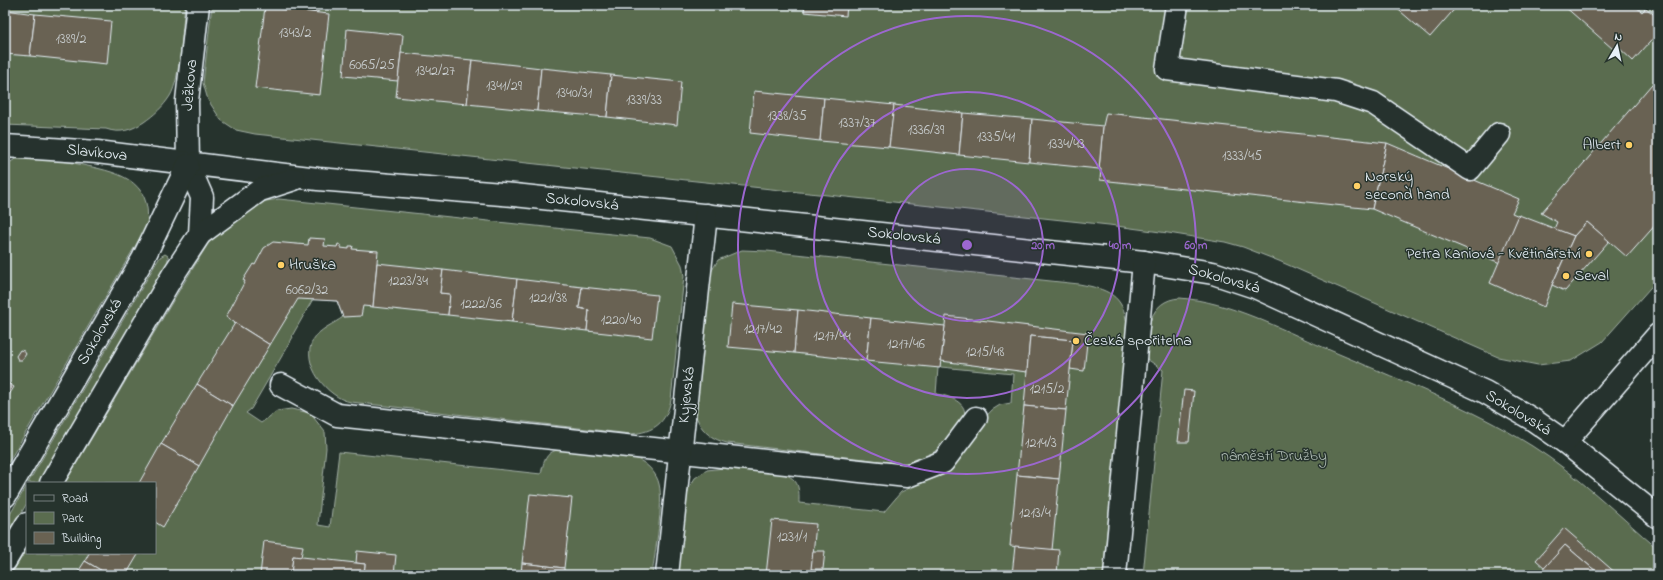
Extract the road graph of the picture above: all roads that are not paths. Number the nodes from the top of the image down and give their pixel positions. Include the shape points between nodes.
1 (198, 5) edge
2 (1177, 5) edge
3 (1499, 134) dead end
4 (5, 146) edge
5 (188, 165) junction
6 (301, 177) junction
7 (706, 215) junction
8 (200, 234) junction
9 (1144, 262) junction
10 (1658, 335) edge
11 (281, 385) dead end
12 (976, 418) dead end
13 (1565, 442) junction
14 (681, 453) junction
15 (52, 482) edge
16 (5, 496) edge
17 (1658, 517) edge
18 (26, 526) edge
19 (5, 561) edge
20 (668, 575) edge
21 (1115, 575) edge

1 - 5 street, Ježkova via 187,101
2 - 3 street via 1167,69 1336,91 1355,96 1373,103 1470,169
4 - 5 street, Slavíkova via 97,152
5 - 6 street, Sokolovská
5 - 8 street via 202,197
5 - 16 street, Sokolovská via 143,259
6 - 7 street, Sokolovská
6 - 8 street, Sokolovská via 260,190
7 - 9 street, Sokolovská
7 - 14 street, Kyjevská
8 - 15 street, Sokolovská via 173,275
9 - 13 street, Sokolovská via 1213,273 1279,297 1485,392 1532,419
9 - 21 street
10 - 13 street
11 - 14 street via 337,415
12 - 14 street via 943,462 907,476
13 - 17 street, Sokolovská
14 - 20 street, Kyjevská
18 - 19 street

